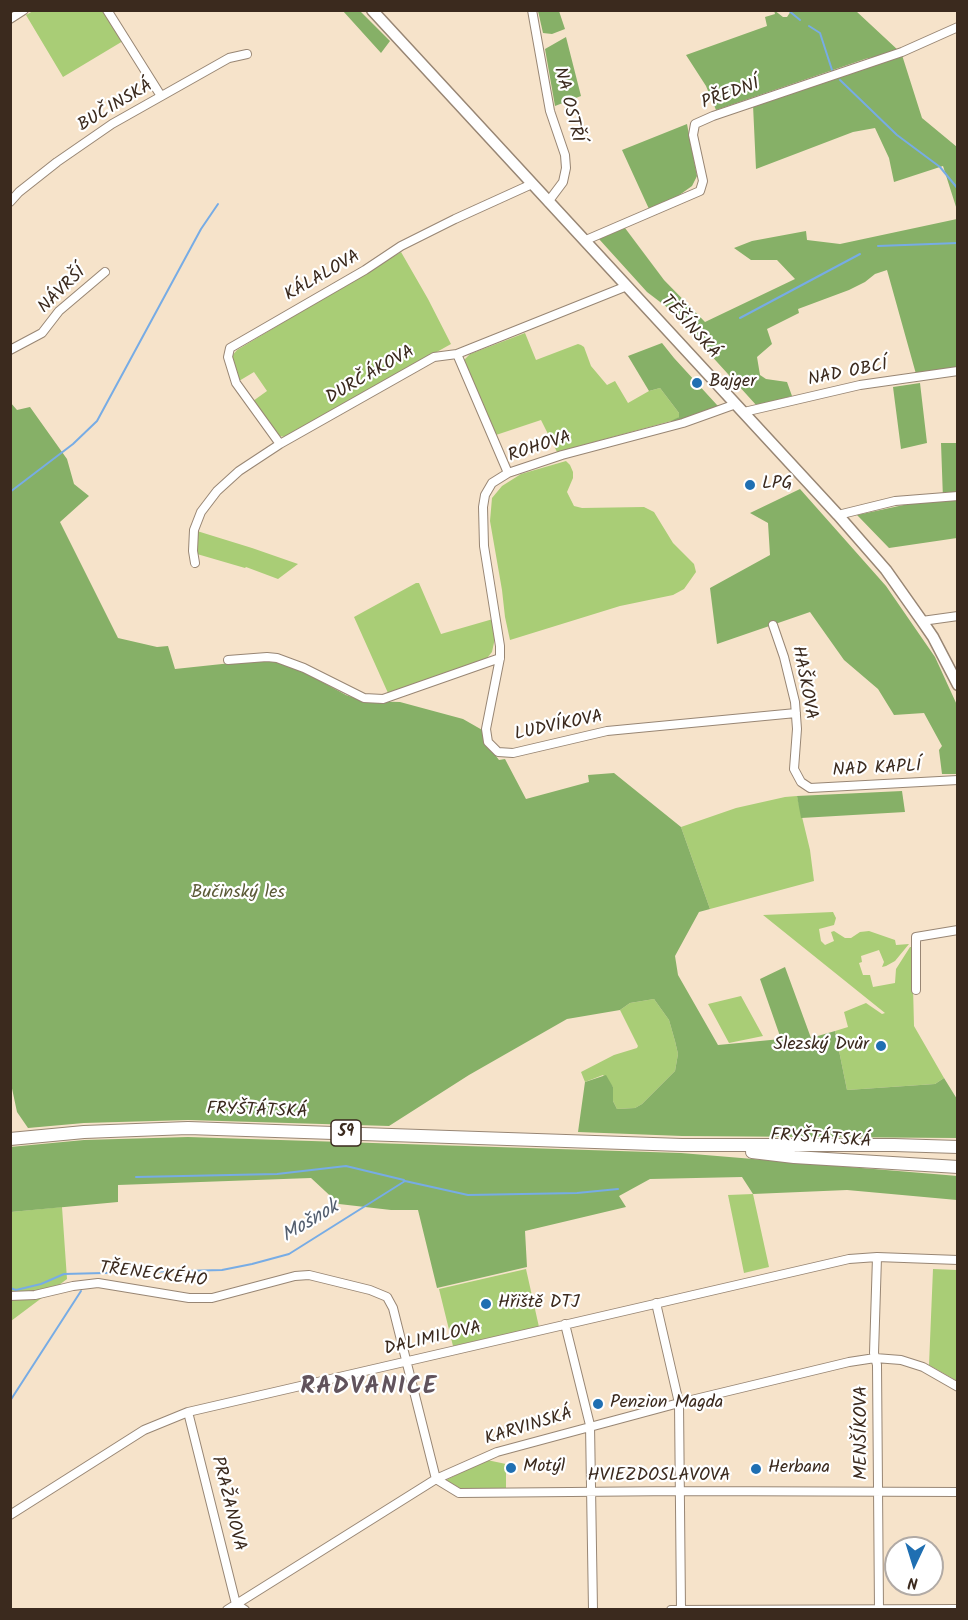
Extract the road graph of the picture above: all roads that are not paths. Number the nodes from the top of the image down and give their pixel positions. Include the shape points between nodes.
1 (24, 10) edge
2 (107, 10) edge
3 (372, 10) edge
4 (532, 10) edge
5 (10, 19) edge
6 (957, 27) edge
7 (247, 54) dead end
8 (161, 96) junction
9 (532, 184) junction
10 (10, 202) edge
11 (548, 202) junction
12 (586, 240) junction
13 (105, 272) dead end
14 (627, 286) junction
15 (10, 350) edge
16 (457, 354) junction
17 (957, 371) edge
18 (740, 408) junction
19 (280, 444) junction
20 (508, 473) junction
21 (957, 496) edge
22 (838, 515) junction
23 (195, 563) dead end
24 (957, 616) edge
25 (922, 621) junction
26 (774, 625) dead end
27 (500, 658) junction
28 (228, 660) dead end
29 (957, 686) edge
30 (796, 713) junction
31 (957, 780) edge
32 (801, 782) joint
33 (957, 930) edge
34 (916, 990) dead end
35 (10, 1139) edge
36 (682, 1145) junction
37 (957, 1147) edge
38 (957, 1167) edge
39 (877, 1257) junction
40 (957, 1260) edge
41 (10, 1296) edge
42 (656, 1303) junction
43 (565, 1324) junction
44 (875, 1358) junction
45 (408, 1361) junction
46 (957, 1387) edge
47 (679, 1403) junction
48 (188, 1412) junction
49 (590, 1425) junction
50 (436, 1479) junction
51 (681, 1491) junction
52 (878, 1491) junction
53 (591, 1492) junction
54 (957, 1492) edge
55 (10, 1515) edge
56 (236, 1604) junction
57 (681, 1609) edge
58 (775, 1609) edge
59 (879, 1609) edge
60 (957, 1609) edge
61 (226, 1610) edge
62 (245, 1610) edge
63 (593, 1610) edge
64 (672, 1610) edge

1 - 5 street
2 - 8 street
3 - 9 main road, TĚŠÍNSKÁ
4 - 11 street, NA OSTŘÍ via 550,111 565,155 563,182
6 - 12 street, PŘEDNÍ via 902,52 695,124 693,135 703,181 699,191
7 - 8 street, BUČINSKÁ via 229,58
8 - 10 street, BUČINSKÁ via 57,162
9 - 11 main road, TĚŠÍNSKÁ
9 - 19 street, KÁLALOVA via 401,246 230,348 228,357 236,383
11 - 12 main road, TĚŠÍNSKÁ
12 - 14 main road, TĚŠÍNSKÁ
13 - 15 street, NÁVRŠÍ via 59,311 42,333
14 - 16 street, DURČÁKOVA
14 - 18 main road, TĚŠÍNSKÁ
16 - 19 street, DURČÁKOVA via 434,357
16 - 20 street
17 - 18 street, NAD OBCÍ
18 - 20 street, ROHOVA
18 - 22 main road, TĚŠÍNSKÁ
19 - 23 street, DURČÁKOVA via 239,471 201,512 194,530
20 - 27 street, ROHOVA via 492,483 483,507 484,546
21 - 22 street via 894,501
22 - 25 main road, TĚŠÍNSKÁ via 886,570
24 - 25 street
25 - 29 main road, TĚŠÍNSKÁ
26 - 30 street, HAŠKOVA
27 - 28 street via 383,699 364,698 277,658
27 - 30 street, LUDVÍKOVA via 486,729 488,742 498,752 513,753 607,731
30 - 32 street, HAŠKOVA via 794,769
31 - 32 street, NAD KAPLÍ via 810,788
33 - 34 street via 916,937
35 - 36 main road, FRYŠTÁTSKÁ / 59 via 188,1128
36 - 37 main road, FRYŠTÁTSKÁ / 59
36 - 38 main road, FRYŠTÁTSKÁ / 59 via 794,1157
39 - 40 street, DALIMILOVA
39 - 42 street, DALIMILOVA via 849,1258
39 - 44 street, MENŠÍKOVA
41 - 45 street, TŘENECKÉHO via 98,1282 189,1298 212,1298 309,1275 387,1297
42 - 43 street, DALIMILOVA
42 - 47 street
43 - 45 street, DALIMILOVA
43 - 49 street
44 - 46 street, KARVINSKÁ via 923,1367
44 - 47 street, KARVINSKÁ
44 - 52 street, MENŠÍKOVA
45 - 48 street, DALIMILOVA
45 - 50 street, TŘENECKÉHO
47 - 49 street, KARVINSKÁ
47 - 51 street
48 - 55 street, DALIMILOVA via 144,1430
48 - 56 street, PRAŽANOVA
49 - 50 street, KARVINSKÁ via 497,1452
49 - 53 street
50 - 53 street, HVIEZDOSLAVOVA via 459,1493
50 - 56 street, KARVINSKÁ
51 - 52 street, HVIEZDOSLAVOVA
51 - 53 street, HVIEZDOSLAVOVA
51 - 57 street
52 - 54 street, HVIEZDOSLAVOVA
52 - 59 street, MENŠÍKOVA
53 - 63 street
56 - 61 street, KARVINSKÁ
56 - 62 street
57 - 58 street
57 - 64 street
58 - 59 street
59 - 60 street

